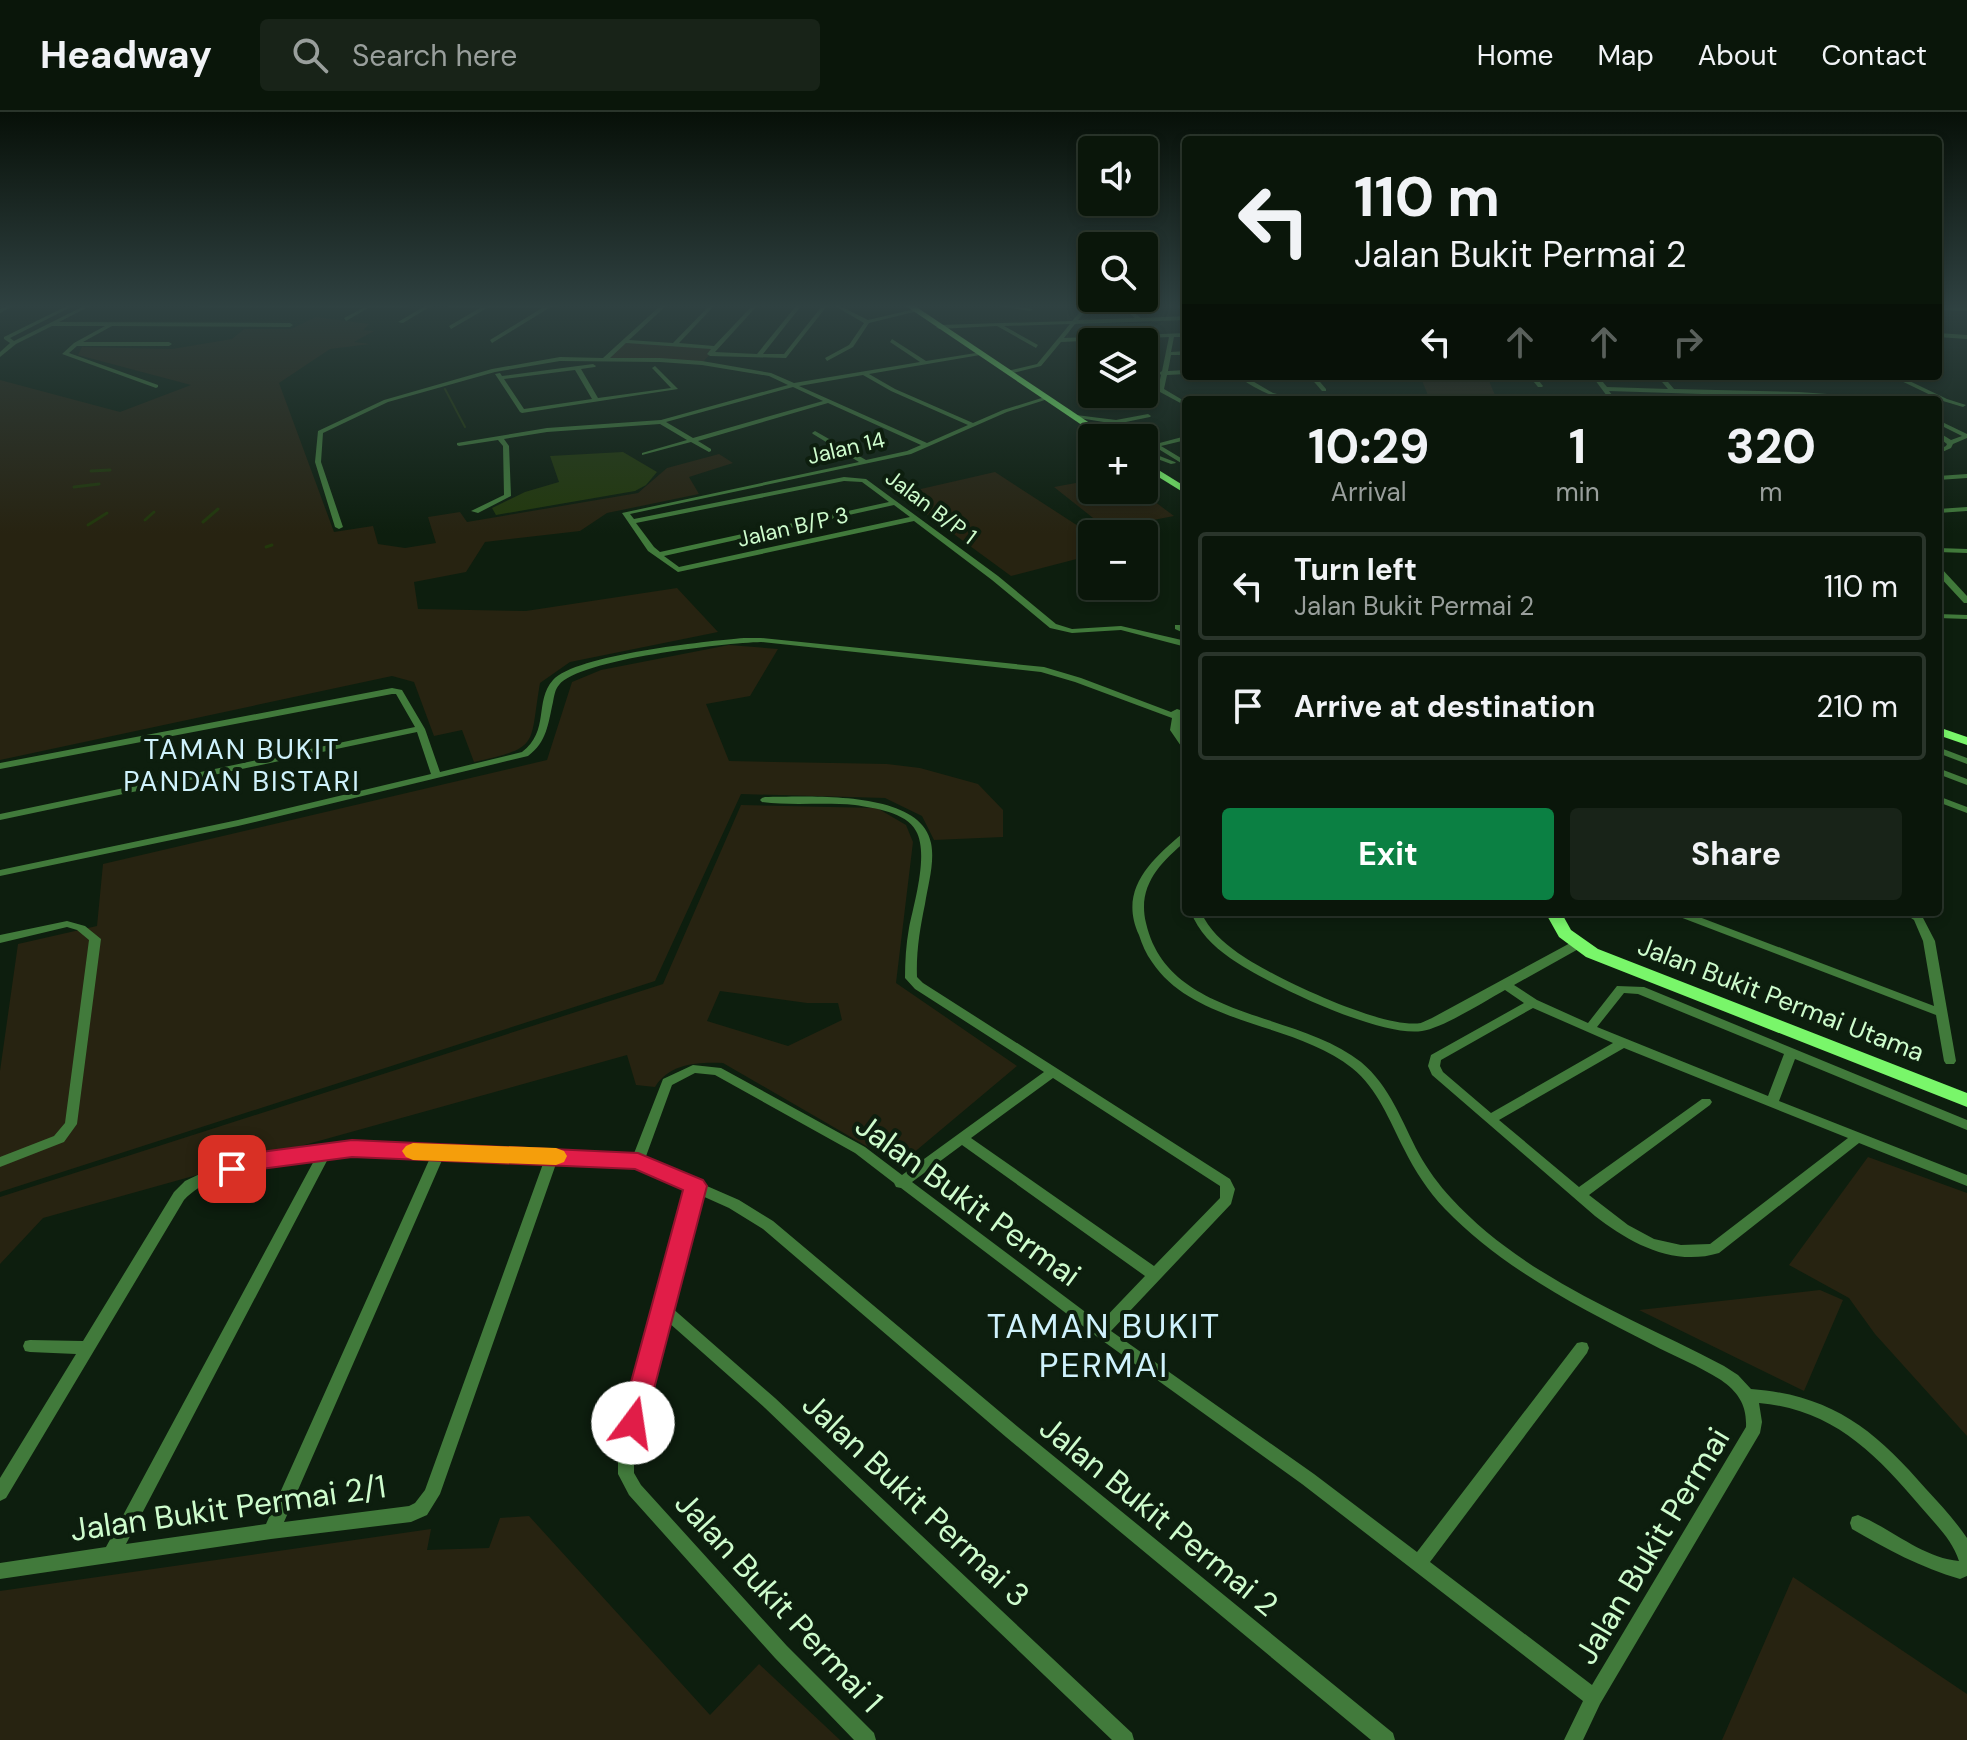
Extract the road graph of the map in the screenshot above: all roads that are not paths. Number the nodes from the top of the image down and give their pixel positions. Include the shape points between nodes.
1 (145, 382) edge
2 (452, 382) edge
3 (504, 382) edge
4 (585, 382) edge
5 (668, 382) edge
6 (787, 382) edge
7 (811, 382) edge
8 (879, 382) edge
9 (1024, 382) edge
10 (1161, 382) edge
11 (1250, 382) edge
12 (1317, 382) edge
13 (1537, 382) edge
14 (1601, 382) edge
15 (1665, 382) edge
16 (1907, 382) edge
17 (793, 385) junction
18 (156, 386) dead end
19 (1540, 386) dead end
20 (1607, 389) junction
21 (1161, 390) joint
22 (1324, 390) dead end
23 (1673, 391) junction
24 (1280, 396) edge
25 (1611, 396) edge
26 (1814, 396) edge
27 (1936, 396) edge
28 (1048, 398) junction
29 (1942, 399) edge
30 (596, 400) junction
31 (829, 401) junction
32 (1182, 402) edge
33 (1963, 405) dead end
34 (1148, 416) dead end
35 (1076, 417) junction
36 (661, 422) junction
37 (1086, 424) edge
38 (1942, 424) edge
39 (973, 425) junction
40 (815, 433) dead end
41 (1942, 437) edge
42 (1967, 437) edge
43 (500, 438) junction
44 (1182, 439) edge
45 (692, 440) junction
46 (1950, 443) junction
47 (459, 444) dead end
48 (1158, 444) edge
49 (926, 445) junction
50 (1158, 447) edge
51 (709, 450) dead end
52 (1942, 450) edge
53 (644, 454) dead end
54 (1158, 457) edge
55 (866, 463) junction
56 (1182, 464) edge
57 (1182, 466) edge
58 (1158, 469) edge
59 (1158, 472) edge
60 (1967, 476) edge
61 (1942, 478) edge
62 (1182, 481) edge
63 (1182, 488) edge
64 (739, 491) junction
65 (746, 499) junction
66 (895, 503) junction
67 (1963, 509) edge
68 (475, 511) dead end
69 (1942, 511) edge
70 (1967, 516) edge
71 (917, 518) junction
72 (633, 521) junction
73 (339, 527) dead end
74 (1942, 550) edge
75 (1967, 551) edge
76 (658, 555) junction
77 (1942, 574) edge
78 (1967, 601) edge
79 (1942, 616) edge
80 (1967, 617) edge
81 (1182, 643) edge
82 (1182, 716) edge
83 (420, 729) junction
84 (1942, 732) edge
85 (1942, 739) edge
86 (1967, 741) edge
87 (1967, 748) edge
88 (1942, 752) edge
89 (1967, 761) edge
90 (0, 766) edge
91 (1942, 773) edge
92 (436, 775) junction
93 (1967, 782) edge
94 (765, 800) dead end
95 (1942, 801) edge
96 (1967, 810) edge
97 (0, 817) edge
98 (1182, 840) edge
99 (0, 873) edge
100 (1198, 916) edge
101 (1555, 916) edge
102 (1687, 916) edge
103 (1914, 916) edge
104 (0, 939) edge
105 (1578, 944) junction
106 (1506, 986) junction
107 (1533, 1003) junction
108 (1940, 1012) junction
109 (1590, 1028) junction
110 (1623, 1043) junction
111 (1791, 1052) junction
112 (1950, 1061) dead end
113 (1053, 1072) junction
114 (1967, 1093) edge
115 (1967, 1100) edge
116 (1706, 1102) dead end
117 (1772, 1103) junction
118 (1490, 1119) junction
119 (1967, 1125) edge
120 (1857, 1138) junction
121 (963, 1139) junction
122 (326, 1150) junction
123 (439, 1153) junction
124 (552, 1156) junction
125 (638, 1161) junction
126 (0, 1162) edge
127 (1967, 1181) edge
128 (901, 1183) junction
129 (696, 1186) junction
130 (1579, 1195) junction
131 (1154, 1274) junction
132 (662, 1308) junction
133 (1101, 1332) junction
134 (30, 1346) dead end
135 (88, 1348) junction
136 (1582, 1348) dead end
137 (1747, 1395) junction
138 (0, 1493) edge
139 (1858, 1523) dead end
140 (271, 1531) junction
141 (112, 1553) junction
142 (1967, 1559) edge
143 (1419, 1563) junction
144 (1967, 1566) edge
145 (0, 1571) edge
146 (1594, 1698) junction
147 (867, 1740) edge
148 (1125, 1740) edge
149 (1386, 1740) edge
150 (1573, 1740) edge

1 - 18 street
2 - 73 street via 386,401 320,432 318,462
3 - 30 street via 522,411
4 - 30 street
5 - 30 street via 675,389
6 - 17 street
7 - 17 street
8 - 39 street
9 - 28 street
10 - 21 street
11 - 24 street
12 - 22 street
13 - 19 street
14 - 20 street
15 - 23 street
16 - 27 street
17 - 31 street
17 - 36 street
20 - 23 street
20 - 25 street
21 - 32 street
23 - 26 street
28 - 35 street
28 - 39 street, Jalan 14
29 - 33 street
31 - 45 street
31 - 49 street
34 - 35 street via 1116,422
35 - 37 street
36 - 43 street
36 - 45 street
38 - 42 street
39 - 49 street, Jalan 14
40 - 55 street
41 - 46 street
42 - 46 street
43 - 47 street
43 - 68 street via 506,446 508,496
44 - 48 street
45 - 51 street
45 - 53 street
46 - 52 street
49 - 55 street, Jalan 14
50 - 56 street
54 - 57 street
55 - 64 street, Jalan 14
58 - 62 street
59 - 63 street
60 - 61 street
64 - 65 street
64 - 72 street, Jalan 14 via 631,510 626,513
65 - 66 street, Jalan B/P 1 via 854,478
65 - 72 street, Jalan B/P 1
66 - 71 street, Jalan B/P 1
66 - 76 street
67 - 69 street
67 - 70 street
71 - 76 street, Jalan B/P 3 via 678,570
71 - 81 street, Jalan B/P 1 via 1053,626 1072,631 1121,628
72 - 76 street
74 - 75 street
77 - 78 street
79 - 80 street
82 - 92 street via 1033,667 731,640 570,672 555,684 541,737 530,751
83 - 90 street via 399,692 388,691
83 - 92 street
83 - 97 street
84 - 86 street
85 - 87 street
88 - 89 street
91 - 93 street
92 - 99 street
94 - 113 street via 880,804 914,819 926,840 911,978
95 - 96 street
98 - 137 street via 1151,867 1139,898 1138,920 1146,945 1165,971 1207,1000 1346,1057 1384,1095 1432,1185 1486,1237 1586,1304 1728,1376
100 - 106 street via 1207,932 1271,977 1388,1026 1424,1026
101 - 105 street, Jalan Bukit Permai Utama
102 - 108 street
103 - 108 street via 1929,941
104 - 126 street via 67,924 95,939 71,1124 59,1139
105 - 106 street
105 - 114 street, Jalan Bukit Permai Utama
105 - 115 street, Jalan Bukit Permai Utama
106 - 107 street
107 - 109 street
107 - 118 street via 1435,1058 1438,1075
108 - 112 street
109 - 110 street
109 - 111 street via 1621,989 1640,990
110 - 117 street
110 - 118 street
111 - 117 street
111 - 119 street
113 - 121 street
113 - 131 street via 1219,1178 1228,1189 1226,1200
116 - 130 street
117 - 120 street
118 - 130 street
120 - 127 street
120 - 130 street via 1714,1249 1673,1251 1648,1243
121 - 128 street
121 - 131 street
122 - 123 street, Jalan Bukit Permai 2
122 - 135 street, Jalan Bukit Permai 2 via 261,1161 190,1185
122 - 141 street
123 - 124 street, Jalan Bukit Permai 2
123 - 140 street
124 - 125 street, Jalan Bukit Permai 2
124 - 140 street, Jalan Bukit Permai 2/1 via 425,1505 411,1514
125 - 128 street, Jalan Bukit Permai via 667,1082 693,1069 717,1071 860,1150
125 - 129 street, Jalan Bukit Permai 2
128 - 133 street, Jalan Bukit Permai
129 - 132 street, Jalan Bukit Permai 1
129 - 149 street, Jalan Bukit Permai 2 via 768,1225
131 - 133 street
132 - 147 street, Jalan Bukit Permai 1 via 626,1451 626,1474 781,1652
132 - 148 street, Jalan Bukit Permai 3 via 770,1403
133 - 143 street, Jalan Bukit Permai
134 - 135 street
135 - 138 street
136 - 143 street
137 - 142 street via 1800,1400 1856,1429 1902,1472 1965,1549
137 - 146 street, Jalan Bukit Permai via 1756,1417 1754,1428
139 - 144 street via 1938,1566 1960,1571
140 - 141 street, Jalan Bukit Permai 2/1
141 - 145 street, Jalan Bukit Permai 2/1
143 - 146 street, Jalan Bukit Permai
146 - 150 street

